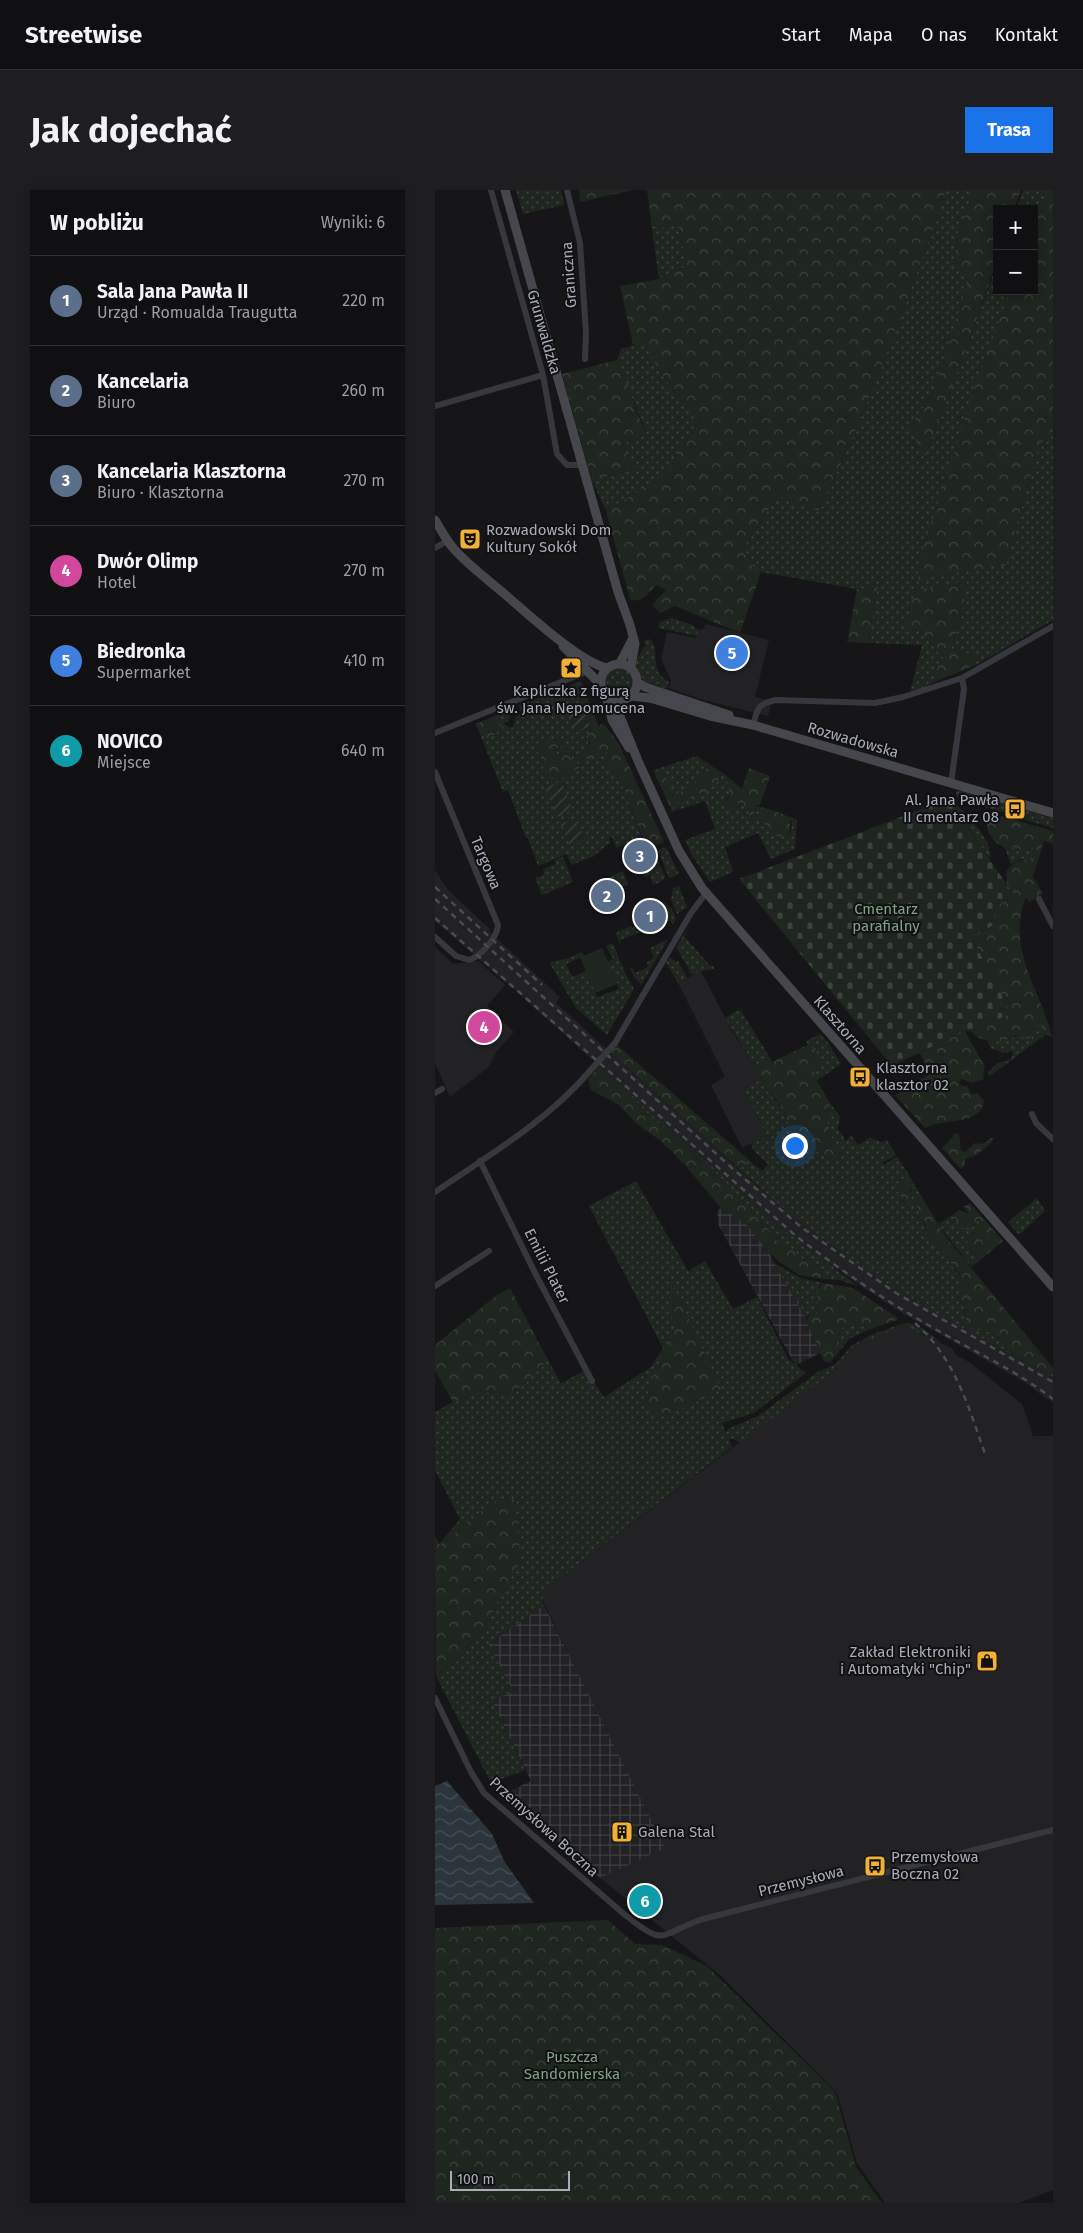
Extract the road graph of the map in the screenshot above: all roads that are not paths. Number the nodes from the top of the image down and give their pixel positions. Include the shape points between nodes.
1 (491, 190) edge
2 (505, 190) edge
3 (567, 190) edge
4 (585, 359) dead end
5 (543, 375) junction
6 (435, 406) edge
7 (582, 466) junction
8 (435, 520) edge
9 (447, 541) junction
10 (435, 548) edge
11 (1053, 626) edge
12 (555, 636) junction
13 (633, 638) junction
14 (620, 663) junction
15 (631, 667) junction
16 (607, 668) junction
17 (588, 671) junction
18 (962, 678) junction
19 (638, 683) junction
20 (601, 685) junction
21 (606, 694) junction
22 (627, 698) junction
23 (750, 724) junction
24 (435, 733) edge
25 (638, 761) junction
26 (435, 772) edge
27 (951, 782) junction
28 (1053, 813) edge
29 (706, 893) junction
30 (1039, 900) dead end
31 (1053, 926) edge
32 (435, 937) edge
33 (442, 1089) dead end
34 (435, 1093) edge
35 (1031, 1114) dead end
36 (1053, 1139) edge
37 (481, 1161) junction
38 (435, 1192) edge
39 (489, 1251) dead end
40 (435, 1286) edge
41 (1053, 1287) edge
42 (592, 1381) dead end
43 (435, 1698) edge
44 (1053, 1830) edge
45 (645, 1930) joint

1 - 5 street, Grunwaldzka
2 - 7 street
3 - 4 street, Graniczna via 580,242
5 - 6 street
5 - 7 street, Grunwaldzka via 557,454 567,465
7 - 13 street
8 - 9 street
9 - 10 street
9 - 12 street
11 - 18 street
12 - 16 street via 587,660
12 - 17 street
13 - 14 street
13 - 15 street via 635,651
14 - 15 street
14 - 16 street
15 - 19 street
16 - 20 street
17 - 20 street
17 - 24 street
18 - 23 street via 903,698 875,703 776,700 758,707
18 - 27 street via 964,689
19 - 22 street
19 - 23 street, Rozwadowska
20 - 21 street
21 - 22 street via 616,700
21 - 25 street, Klasztorna via 612,720
22 - 23 street, Rozwadowska via 650,698
22 - 25 street, Klasztorna via 619,705 619,714
23 - 27 street, Rozwadowska
25 - 29 street, Klasztorna via 679,851
26 - 32 street, Targowa via 498,925 496,934 474,958 456,956
27 - 28 street, Rozwadowska
29 - 37 street, bridge via 615,1043 580,1083 527,1128
29 - 41 street, Klasztorna
30 - 31 street
33 - 34 street
35 - 36 street
37 - 38 street
37 - 42 street, Emilii Plater
39 - 40 street
43 - 45 street, Przemysłowa Boczna via 484,1793
44 - 45 street, Przemysłowa via 703,1919 664,1936

